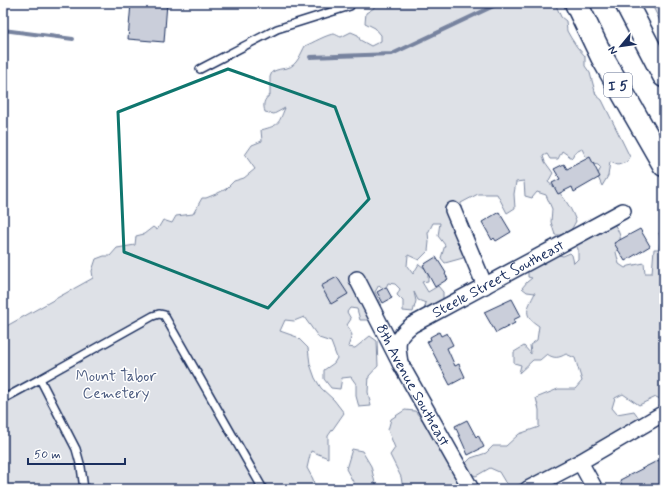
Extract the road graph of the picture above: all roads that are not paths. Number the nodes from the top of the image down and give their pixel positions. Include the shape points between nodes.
1 (351, 3) edge
2 (576, 3) edge
3 (626, 3) edge
4 (200, 69) dead end
5 (664, 76) edge
6 (664, 165) edge
7 (453, 210) dead end
8 (623, 211) dead end
9 (357, 280) dead end
10 (485, 286) junction
11 (400, 363) junction
12 (40, 379) junction
13 (3, 399) edge
14 (664, 413) edge
15 (580, 462) junction
16 (84, 489) edge
17 (263, 489) edge
18 (471, 489) edge
19 (528, 489) edge
20 (595, 489) edge

1 - 4 lane via 350,6 277,29
2 - 6 highway, I 5 via 602,57
3 - 5 highway
7 - 10 street
8 - 10 street, Steele Street Southeast
9 - 11 street, 8th Avenue Southeast
10 - 11 street, Steele Street Southeast via 404,330 397,346
11 - 18 street, 8th Avenue Southeast
12 - 13 lane
12 - 16 lane via 76,449
12 - 17 lane via 153,316 164,316
14 - 15 street
15 - 19 street
15 - 20 street

